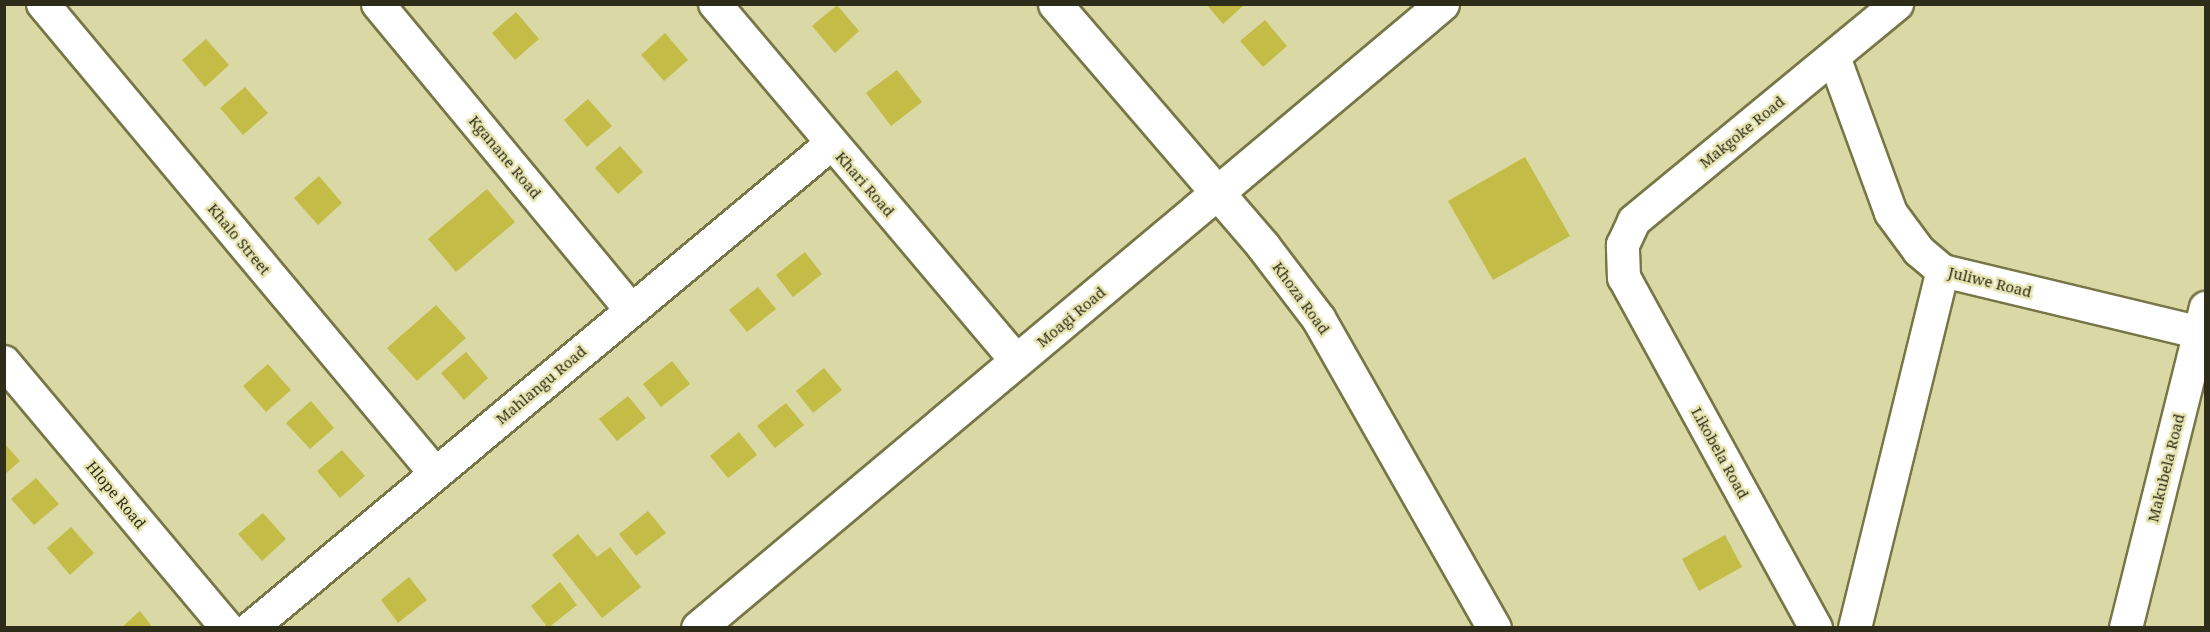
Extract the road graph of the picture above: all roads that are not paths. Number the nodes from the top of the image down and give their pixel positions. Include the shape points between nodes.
1 (42, 4) edge
2 (378, 4) edge
3 (715, 4) edge
4 (1055, 4) edge
5 (1442, 4) edge
6 (1897, 4) edge
7 (1834, 57) junction
8 (831, 144) junction
9 (1216, 195) junction
10 (1943, 271) junction
11 (1624, 278) joint
12 (632, 310) junction
13 (2204, 325) edge
14 (4, 362) edge
15 (1017, 362) junction
16 (435, 472) junction
17 (227, 627) edge
18 (251, 627) edge
19 (698, 627) edge
20 (1494, 627) edge
21 (1816, 627) edge
22 (1855, 627) edge
23 (2126, 627) edge

1 - 16 street, Khalo Street
2 - 12 street, Kganane Road
3 - 8 street, Khari Road
4 - 9 street, Khoza Road
5 - 9 street, Moagi Road
6 - 7 street, Makgoke Road
7 - 10 street, Juliwe Road via 1891,213 1919,251
7 - 11 street, Makgoke Road via 1634,221 1623,245
8 - 12 street, Mahlangu Road
8 - 15 street, Khari Road
9 - 15 street, Moagi Road
9 - 20 street, Khoza Road via 1263,246 1318,318
10 - 13 street, Juliwe Road
10 - 22 street
11 - 21 street, Likobela Road
12 - 16 street, Mahlangu Road
13 - 23 street, Makubela Road
14 - 17 street, Hlope Road
15 - 19 street, Moagi Road
16 - 18 street, Mahlangu Road

